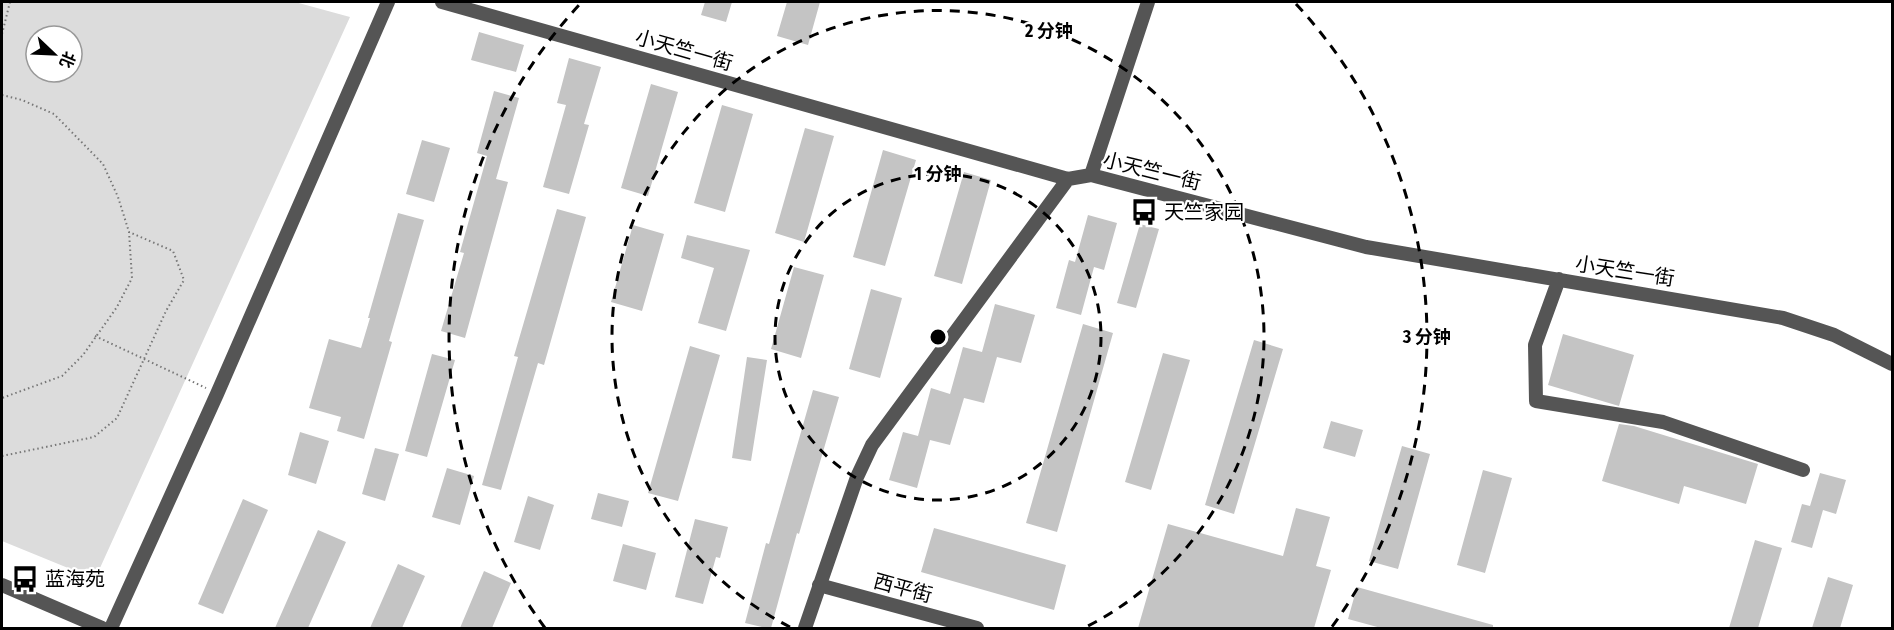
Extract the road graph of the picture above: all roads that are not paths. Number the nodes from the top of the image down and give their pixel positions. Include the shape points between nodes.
1 (388, 2) edge
2 (442, 2) edge
3 (1148, 2) edge
4 (1091, 175) junction
5 (1068, 179) junction
6 (1559, 279) junction
7 (1893, 363) edge
8 (1803, 470) dead end
9 (2, 585) edge
10 (819, 585) junction
11 (102, 628) edge
12 (805, 628) edge
13 (978, 628) edge

1 - 11 street via 217,393
2 - 5 street, 小天竺一街
3 - 4 street
4 - 5 street, 小天竺一街
4 - 6 street, 小天竺一街 via 1366,247
5 - 10 street via 872,445
6 - 7 street, 小天竺一街 via 1783,318 1834,335
6 - 8 street via 1535,345 1536,401 1663,422
9 - 11 street
10 - 12 street
10 - 13 street, 西平街

